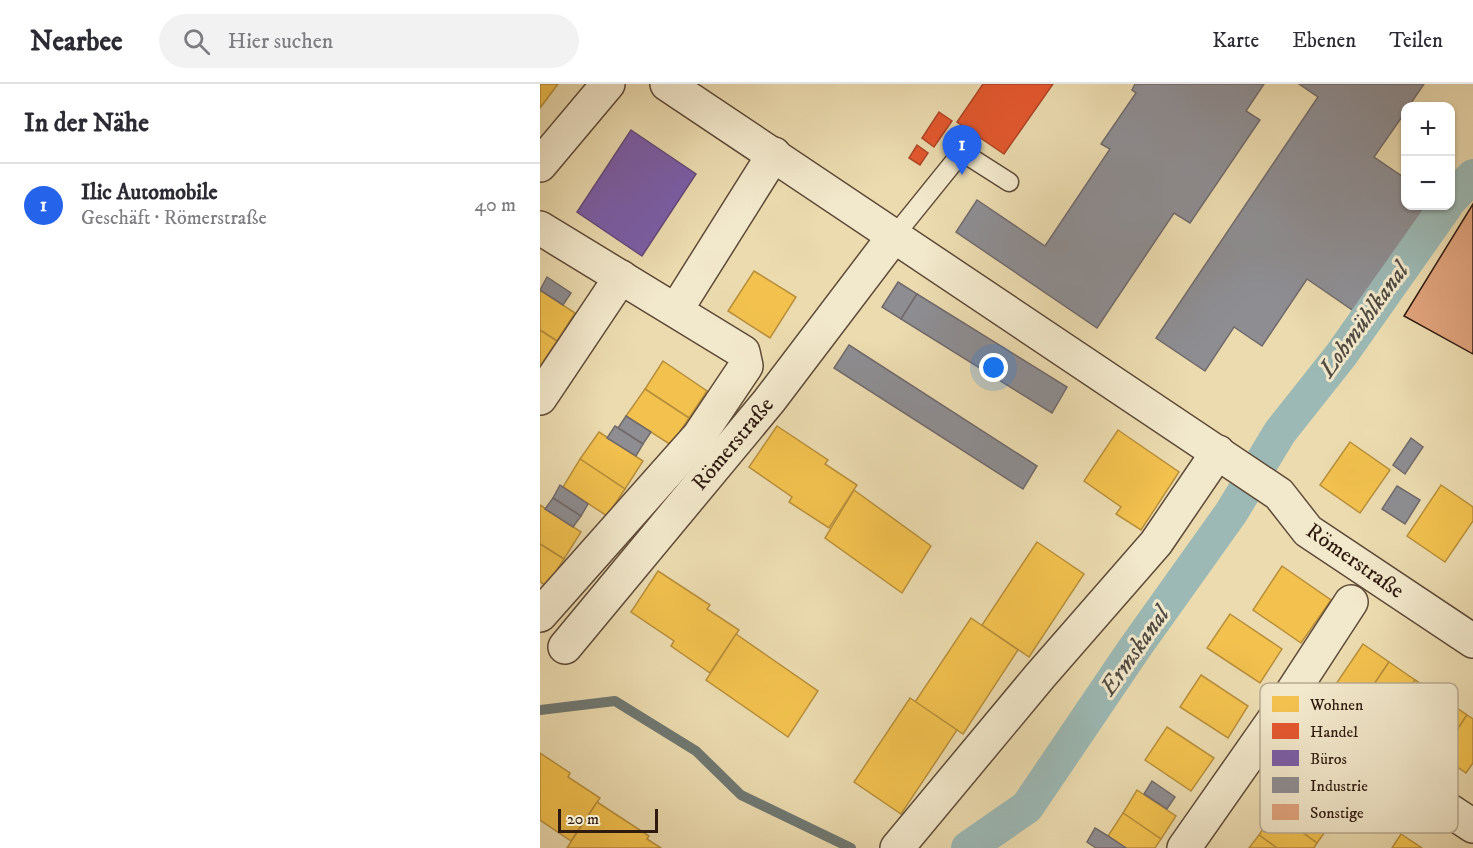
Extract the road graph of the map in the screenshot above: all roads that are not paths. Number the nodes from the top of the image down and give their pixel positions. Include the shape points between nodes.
1 (608, 84) edge
2 (667, 84) edge
3 (774, 154) junction
4 (540, 165) edge
5 (1009, 182) dead end
6 (540, 228) edge
7 (895, 235) junction
8 (621, 277) junction
9 (676, 310) junction
10 (540, 398) edge
11 (1236, 464) junction
12 (1351, 602) dead end
13 (540, 615) edge
14 (1473, 641) edge
15 (565, 647) dead end
16 (1299, 683) edge
17 (1260, 740) edge
18 (1458, 816) edge
19 (1473, 826) edge
20 (897, 848) edge
21 (1184, 848) edge

1 - 4 street
2 - 3 street, Römerstraße
3 - 7 street, Römerstraße
3 - 9 street
5 - 7 lane via 962,152
6 - 8 street, Römerstraße
7 - 11 street, Römerstraße
7 - 15 street, Römerstraße via 769,401
8 - 9 street, Römerstraße
8 - 10 street
9 - 13 street, Römerstraße via 743,352 746,366 699,436
11 - 14 street, Römerstraße via 1279,494 1308,531
11 - 20 street via 1156,543
12 - 16 street
17 - 21 street
18 - 19 street

